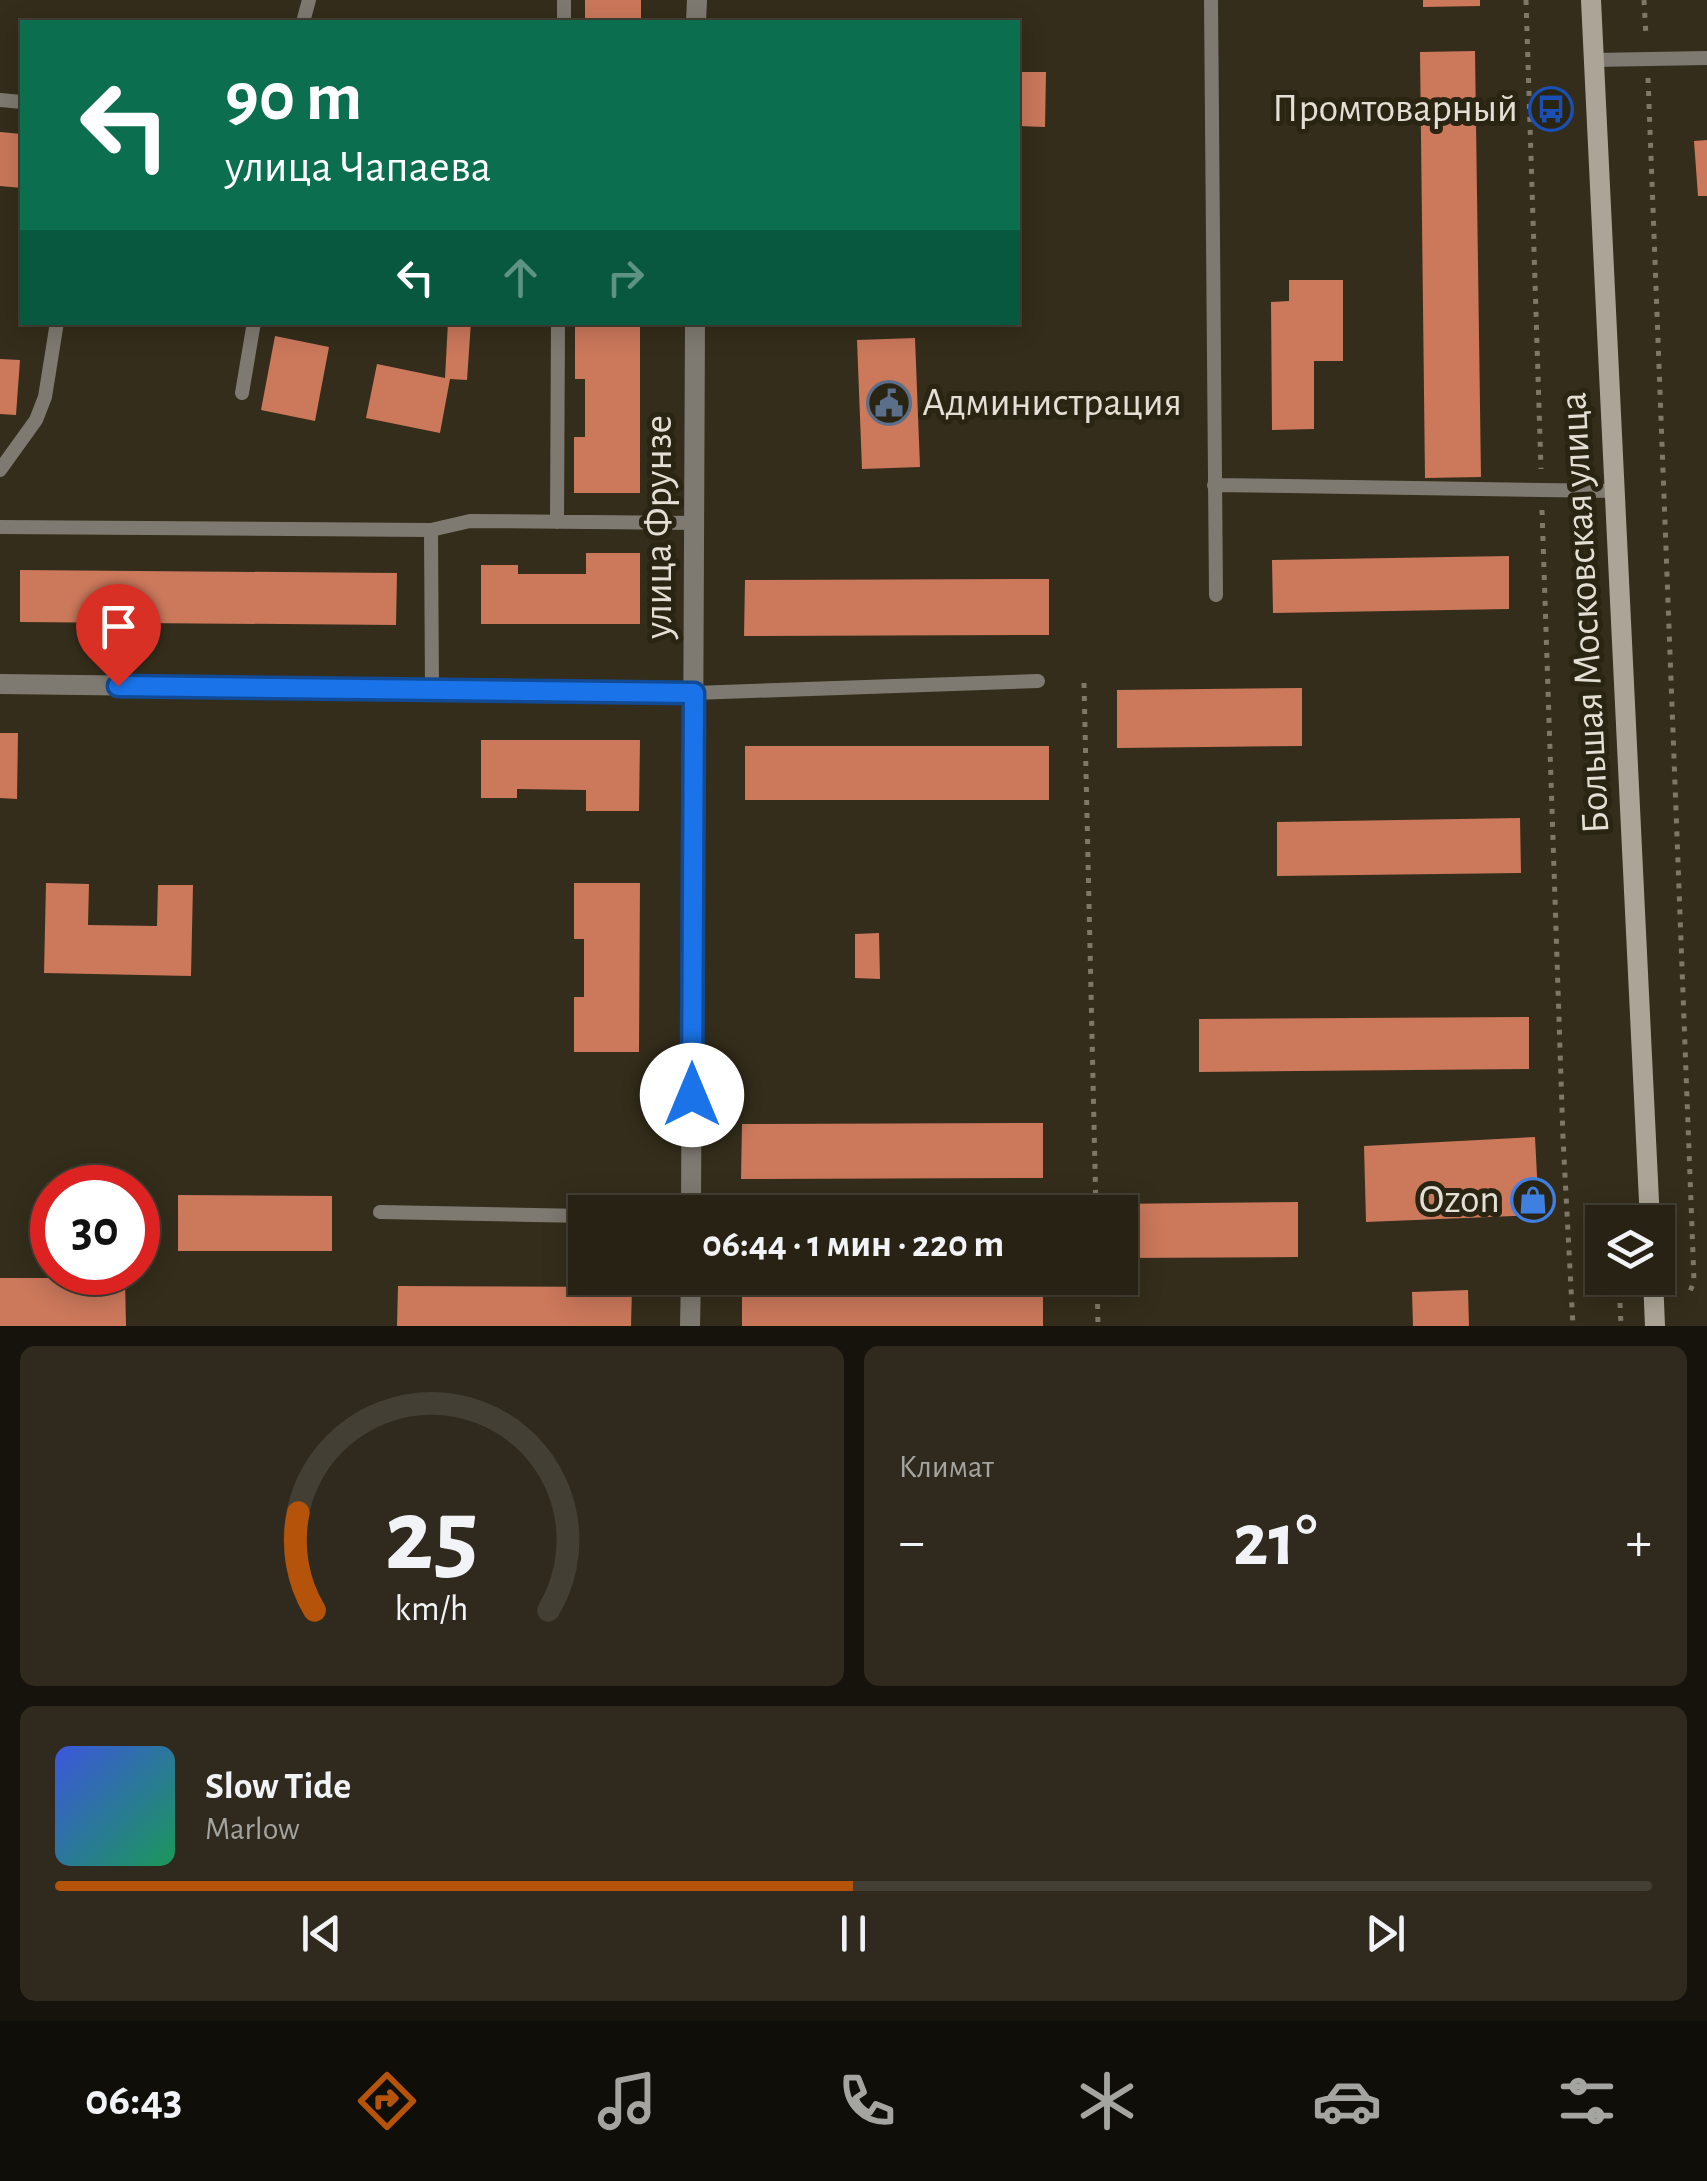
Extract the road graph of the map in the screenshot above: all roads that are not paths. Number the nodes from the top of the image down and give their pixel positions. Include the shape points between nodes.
1 (1211, 0) edge
2 (1591, 0) edge
3 (1707, 58) edge
4 (1593, 60) junction
5 (57, 325) edge
6 (253, 325) edge
7 (558, 325) edge
8 (695, 325) edge
9 (242, 392) dead end
10 (8, 449) edge
11 (0, 470) edge
12 (1214, 485) junction
13 (1614, 491) junction
14 (557, 522) junction
15 (694, 523) junction
16 (0, 526) edge
17 (431, 530) junction
18 (1216, 595) dead end
19 (1038, 681) dead end
20 (0, 684) edge
21 (432, 690) junction
22 (694, 693) junction
23 (691, 1195) edge
24 (1649, 1205) edge
25 (380, 1212) dead end
26 (568, 1216) edge
27 (691, 1295) edge
28 (1654, 1295) edge
29 (690, 1326) edge
30 (1655, 1326) edge

1 - 12 lane
2 - 4 main road, Большая Московская улица
3 - 4 lane
4 - 13 main road, Большая Московская улица
5 - 10 lane via 36,420
6 - 9 lane
7 - 14 lane
8 - 15 street, улица Фрунзе
10 - 11 lane
12 - 13 lane
12 - 18 lane
13 - 24 main road, Большая Московская улица
14 - 15 lane
14 - 17 lane via 470,521
15 - 22 street, улица Фрунзе
16 - 17 lane
17 - 21 lane
19 - 22 lane
20 - 21 street
21 - 22 street
22 - 23 street, улица Фрунзе
25 - 26 lane
27 - 29 street
28 - 30 main road

